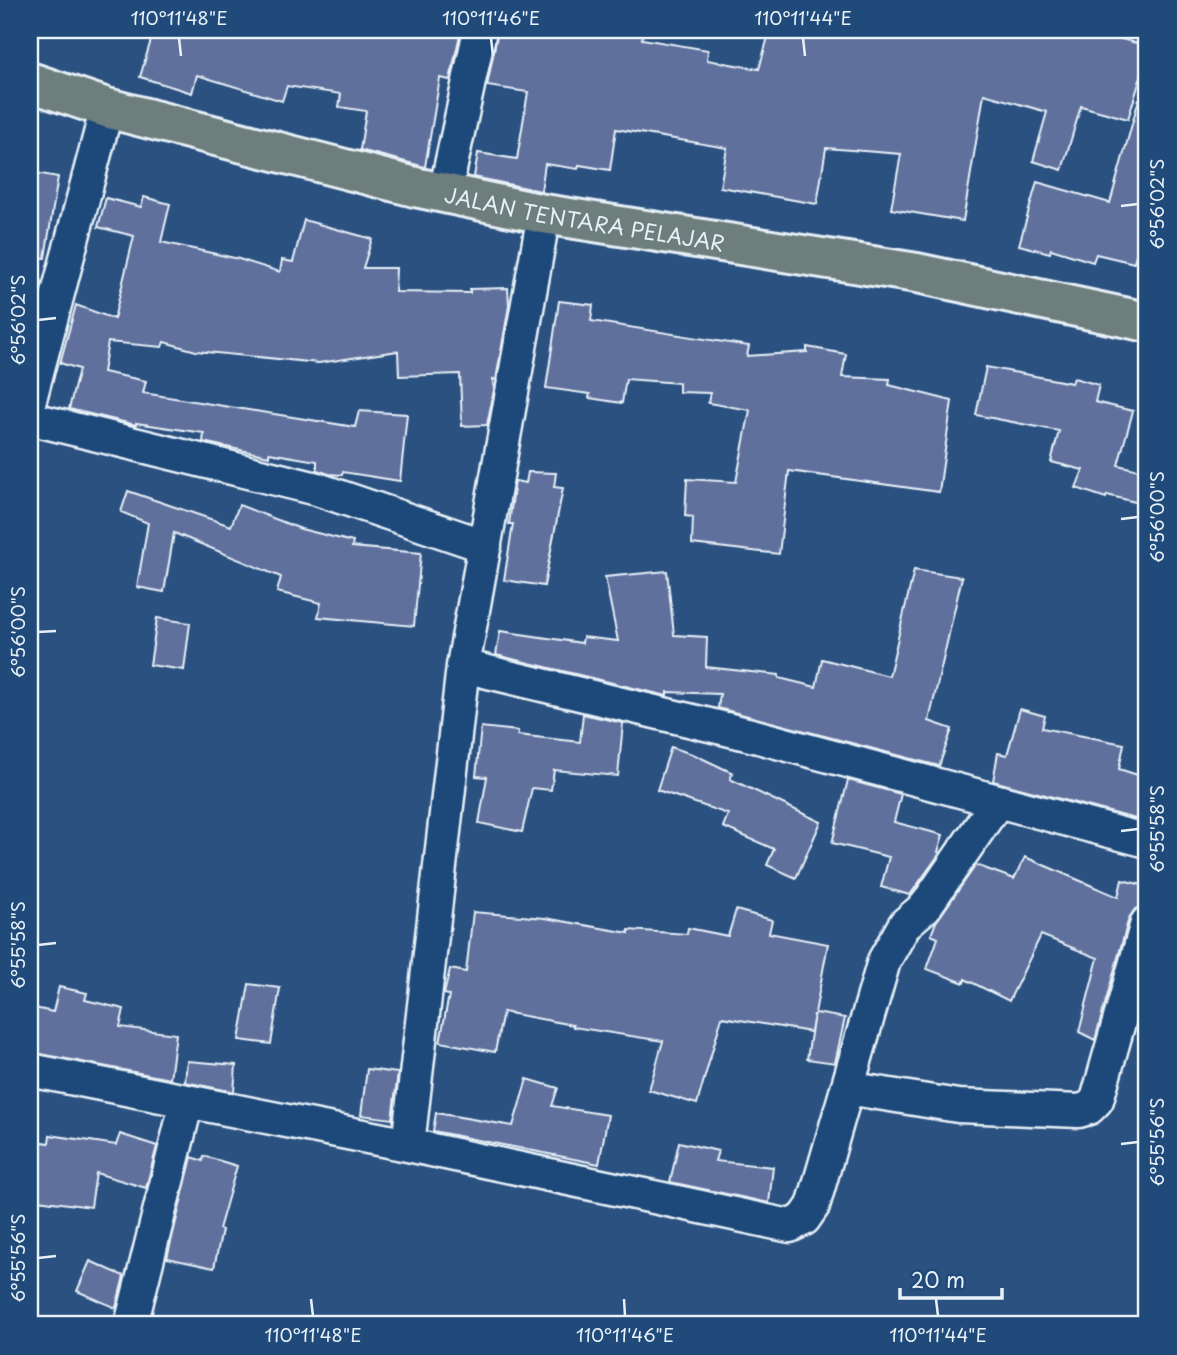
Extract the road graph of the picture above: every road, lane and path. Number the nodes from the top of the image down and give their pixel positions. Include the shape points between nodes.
1 (480, 30) edge
2 (30, 82) edge
3 (107, 108) junction
4 (445, 193) junction
5 (544, 214) junction
6 (1147, 322) edge
7 (30, 409) edge
8 (485, 546) junction
9 (463, 666) junction
10 (998, 801) junction
11 (1147, 841) edge
12 (1147, 923) edge
13 (30, 1070) edge
14 (846, 1088) junction
15 (187, 1101) junction
16 (408, 1145) junction
17 (131, 1325) edge

1 - 4 street
2 - 3 highway, JALAN TENTARA PELAJAR
3 - 4 highway, JALAN TENTARA PELAJAR
3 - 7 street
4 - 5 highway, JALAN TENTARA PELAJAR
5 - 6 highway, JALAN TENTARA PELAJAR via 917,273
5 - 8 street
7 - 8 street via 37,419 317,489
8 - 9 street
9 - 10 street via 747,734
9 - 16 street
10 - 11 street
10 - 14 street via 925,907 895,937
12 - 14 street via 1097,1100 1089,1108 958,1107
13 - 15 street
14 - 16 street via 813,1206 804,1219 790,1227
15 - 16 street
15 - 17 street

